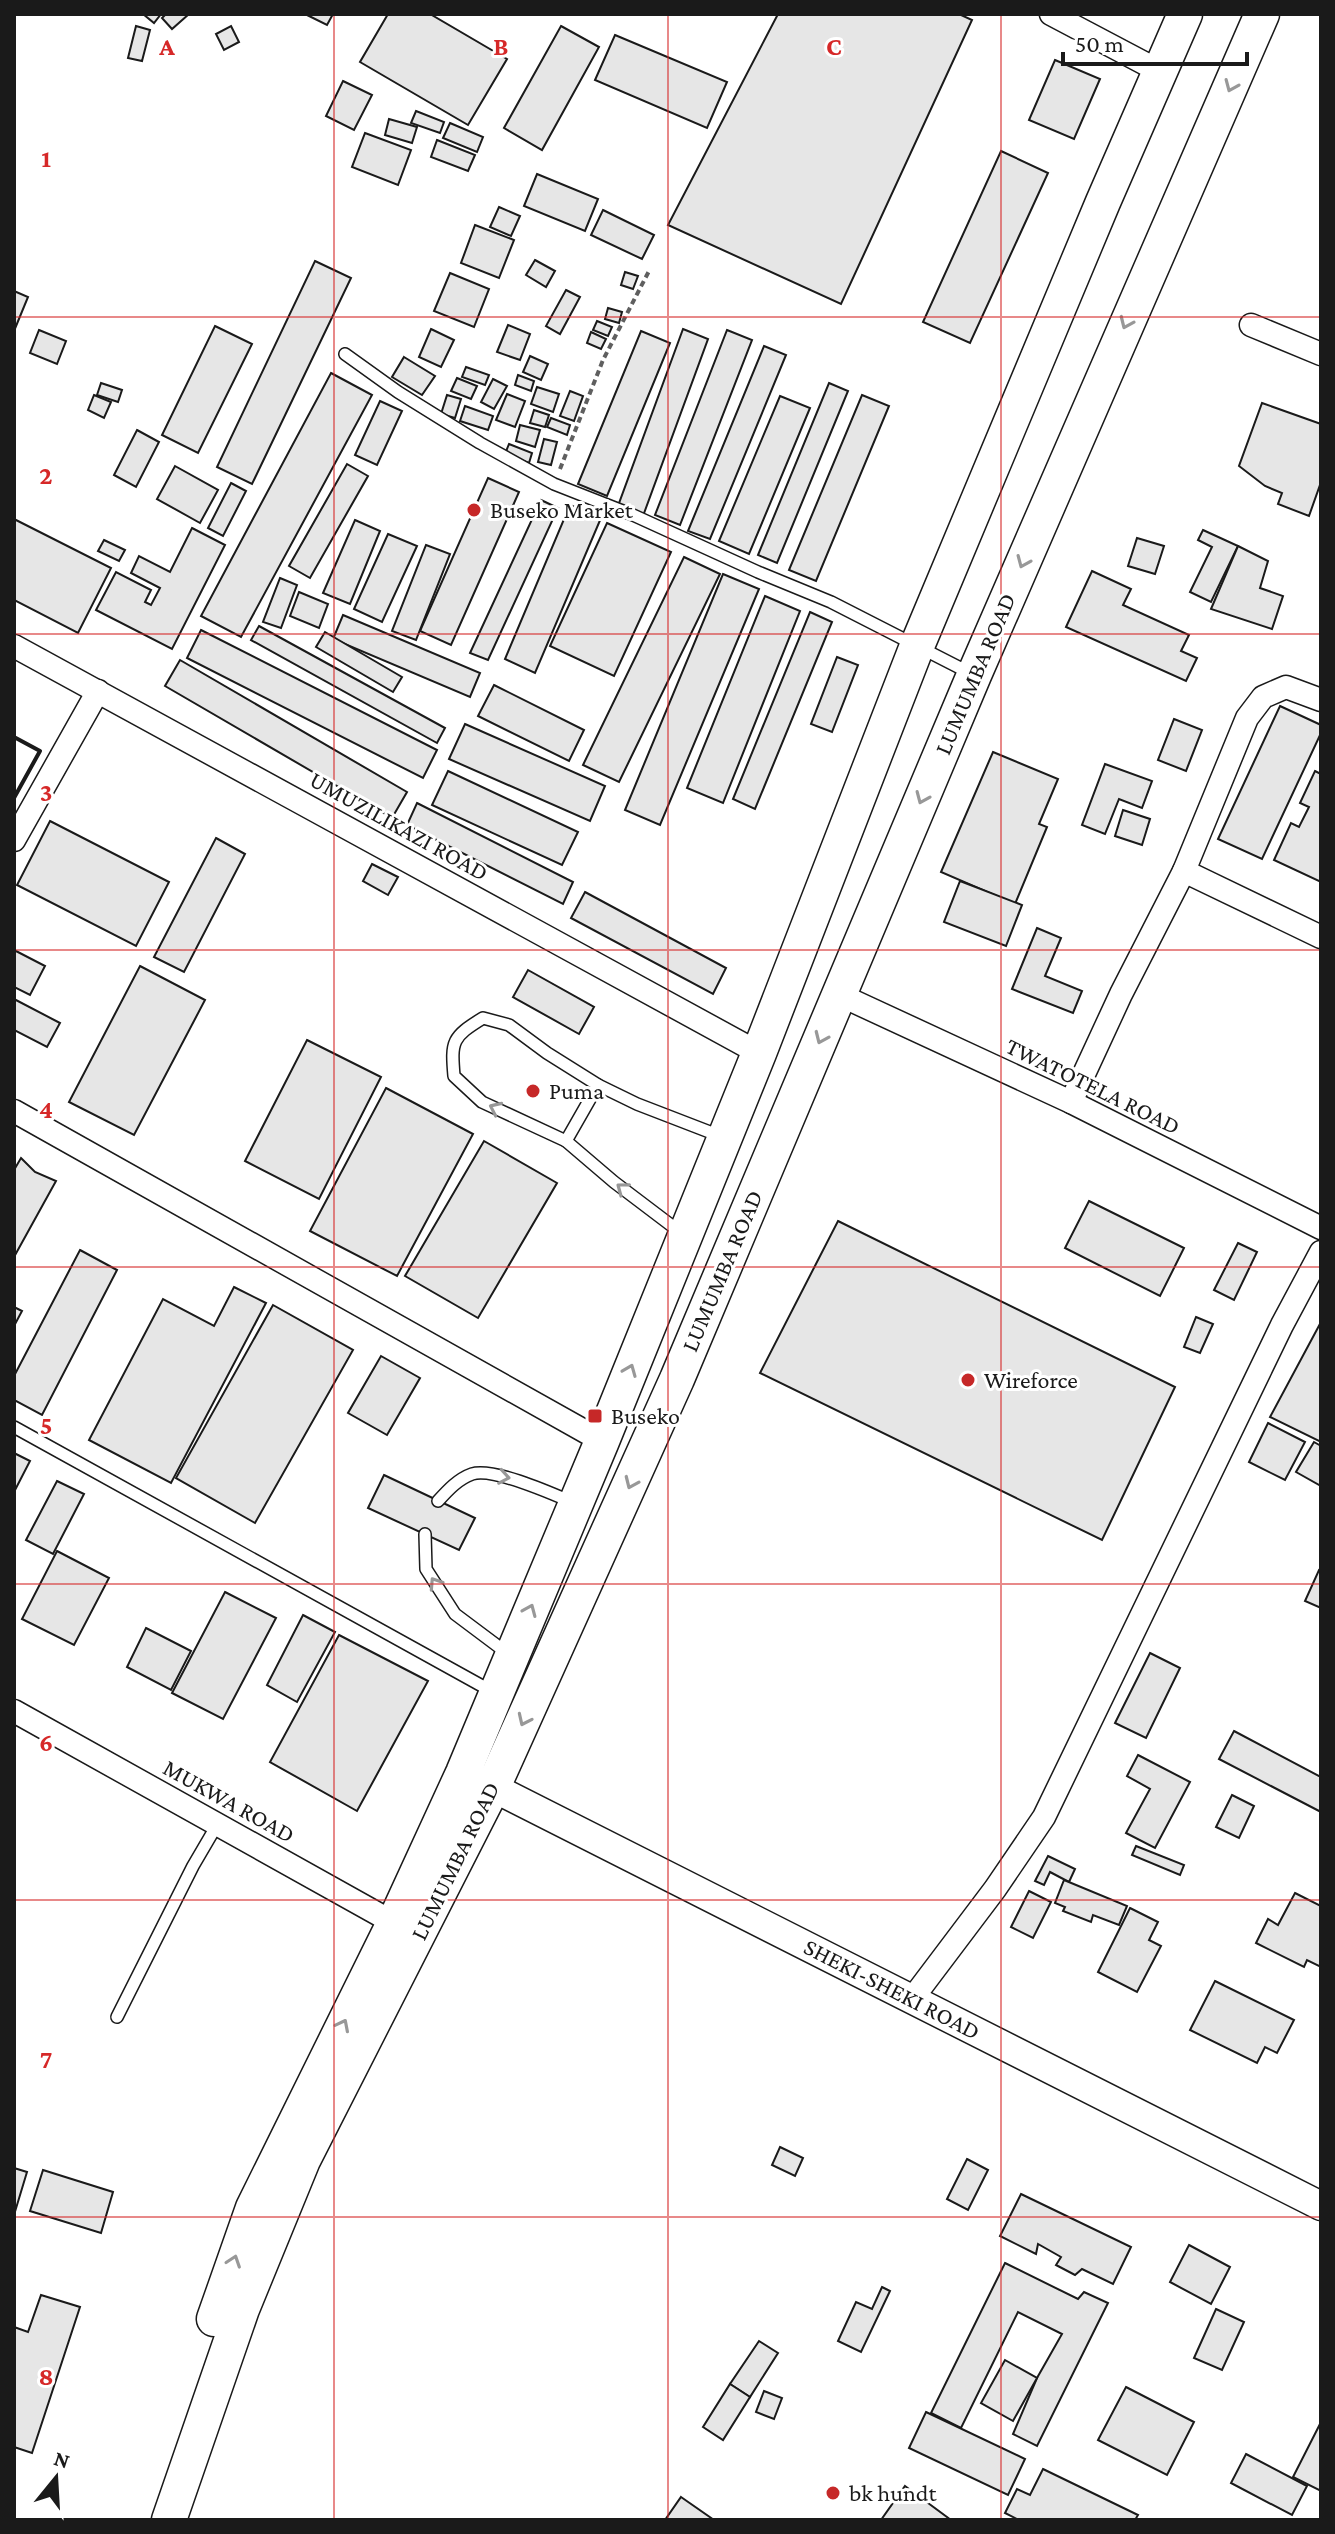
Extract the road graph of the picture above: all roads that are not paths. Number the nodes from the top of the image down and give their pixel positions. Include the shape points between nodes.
1 (1051, 14) edge
2 (1185, 14) edge
3 (1262, 14) edge
4 (1159, 71) junction
5 (1251, 325) dead end
6 (345, 354) dead end
7 (1321, 354) edge
8 (14, 646) edge
9 (917, 646) junction
10 (974, 675) junction
11 (98, 691) junction
12 (1321, 700) edge
13 (14, 840) edge
14 (1184, 871) junction
15 (1321, 937) edge
16 (840, 995) junction
17 (759, 1053) junction
18 (598, 1085) junction
19 (1071, 1102) junction
20 (14, 1111) edge
21 (724, 1138) junction
22 (566, 1141) junction
23 (1321, 1228) edge
24 (684, 1235) junction
25 (1321, 1252) edge
26 (14, 1427) edge
27 (602, 1441) junction
28 (438, 1501) dead end
29 (575, 1503) junction
30 (425, 1534) dead end
31 (510, 1656) junction
32 (496, 1693) junction
33 (14, 1711) edge
34 (478, 1780) junction
35 (217, 1825) junction
36 (406, 1930) junction
37 (912, 1999) junction
38 (117, 2017) dead end
39 (1321, 2206) edge
40 (145, 2520) edge
41 (169, 2520) edge

1 - 4 street
2 - 4 main road, LUMUMBA ROAD
3 -> 10 main road, LUMUMBA ROAD
4 - 9 main road, LUMUMBA ROAD
5 - 7 street
6 - 9 lane via 398,392 554,484 831,602
8 - 11 street, UMUZILIKAZI ROAD
9 - 10 lane
9 - 17 main road, LUMUMBA ROAD
10 -> 16 main road, LUMUMBA ROAD
11 - 13 street
11 - 17 street, UMUZILIKAZI ROAD
12 - 14 street via 1286,687 1263,697 1247,718
14 - 15 street
14 - 19 street
16 - 19 street, TWATOTELA ROAD
16 -> 34 main road, LUMUMBA ROAD via 677,1379
17 - 21 main road, LUMUMBA ROAD
18 - 21 lane
18 - 22 lane
22 -> 18 lane via 482,1102 454,1076 452,1049 461,1031 483,1018 509,1025
19 - 23 street, TWATOTELA ROAD
20 - 27 street
21 - 24 main road, LUMUMBA ROAD
24 -> 22 lane
27 -> 24 main road, LUMUMBA ROAD
25 - 37 street via 1044,1817
26 - 32 lane
27 - 29 main road, LUMUMBA ROAD
28 -> 29 lane via 475,1472 522,1480
31 -> 29 main road, LUMUMBA ROAD
31 -> 30 lane via 455,1614 426,1569
31 - 32 main road, LUMUMBA ROAD
32 - 34 main road, LUMUMBA ROAD
33 - 35 street, MUKWA ROAD
34 - 36 main road, LUMUMBA ROAD
34 - 37 street, SHEKI-SHEKI ROAD
35 - 36 street, MUKWA ROAD
35 - 38 lane
40 -> 36 main road, LUMUMBA ROAD via 253,2208
36 - 41 main road, LUMUMBA ROAD via 277,2219
37 - 39 street, SHEKI-SHEKI ROAD

